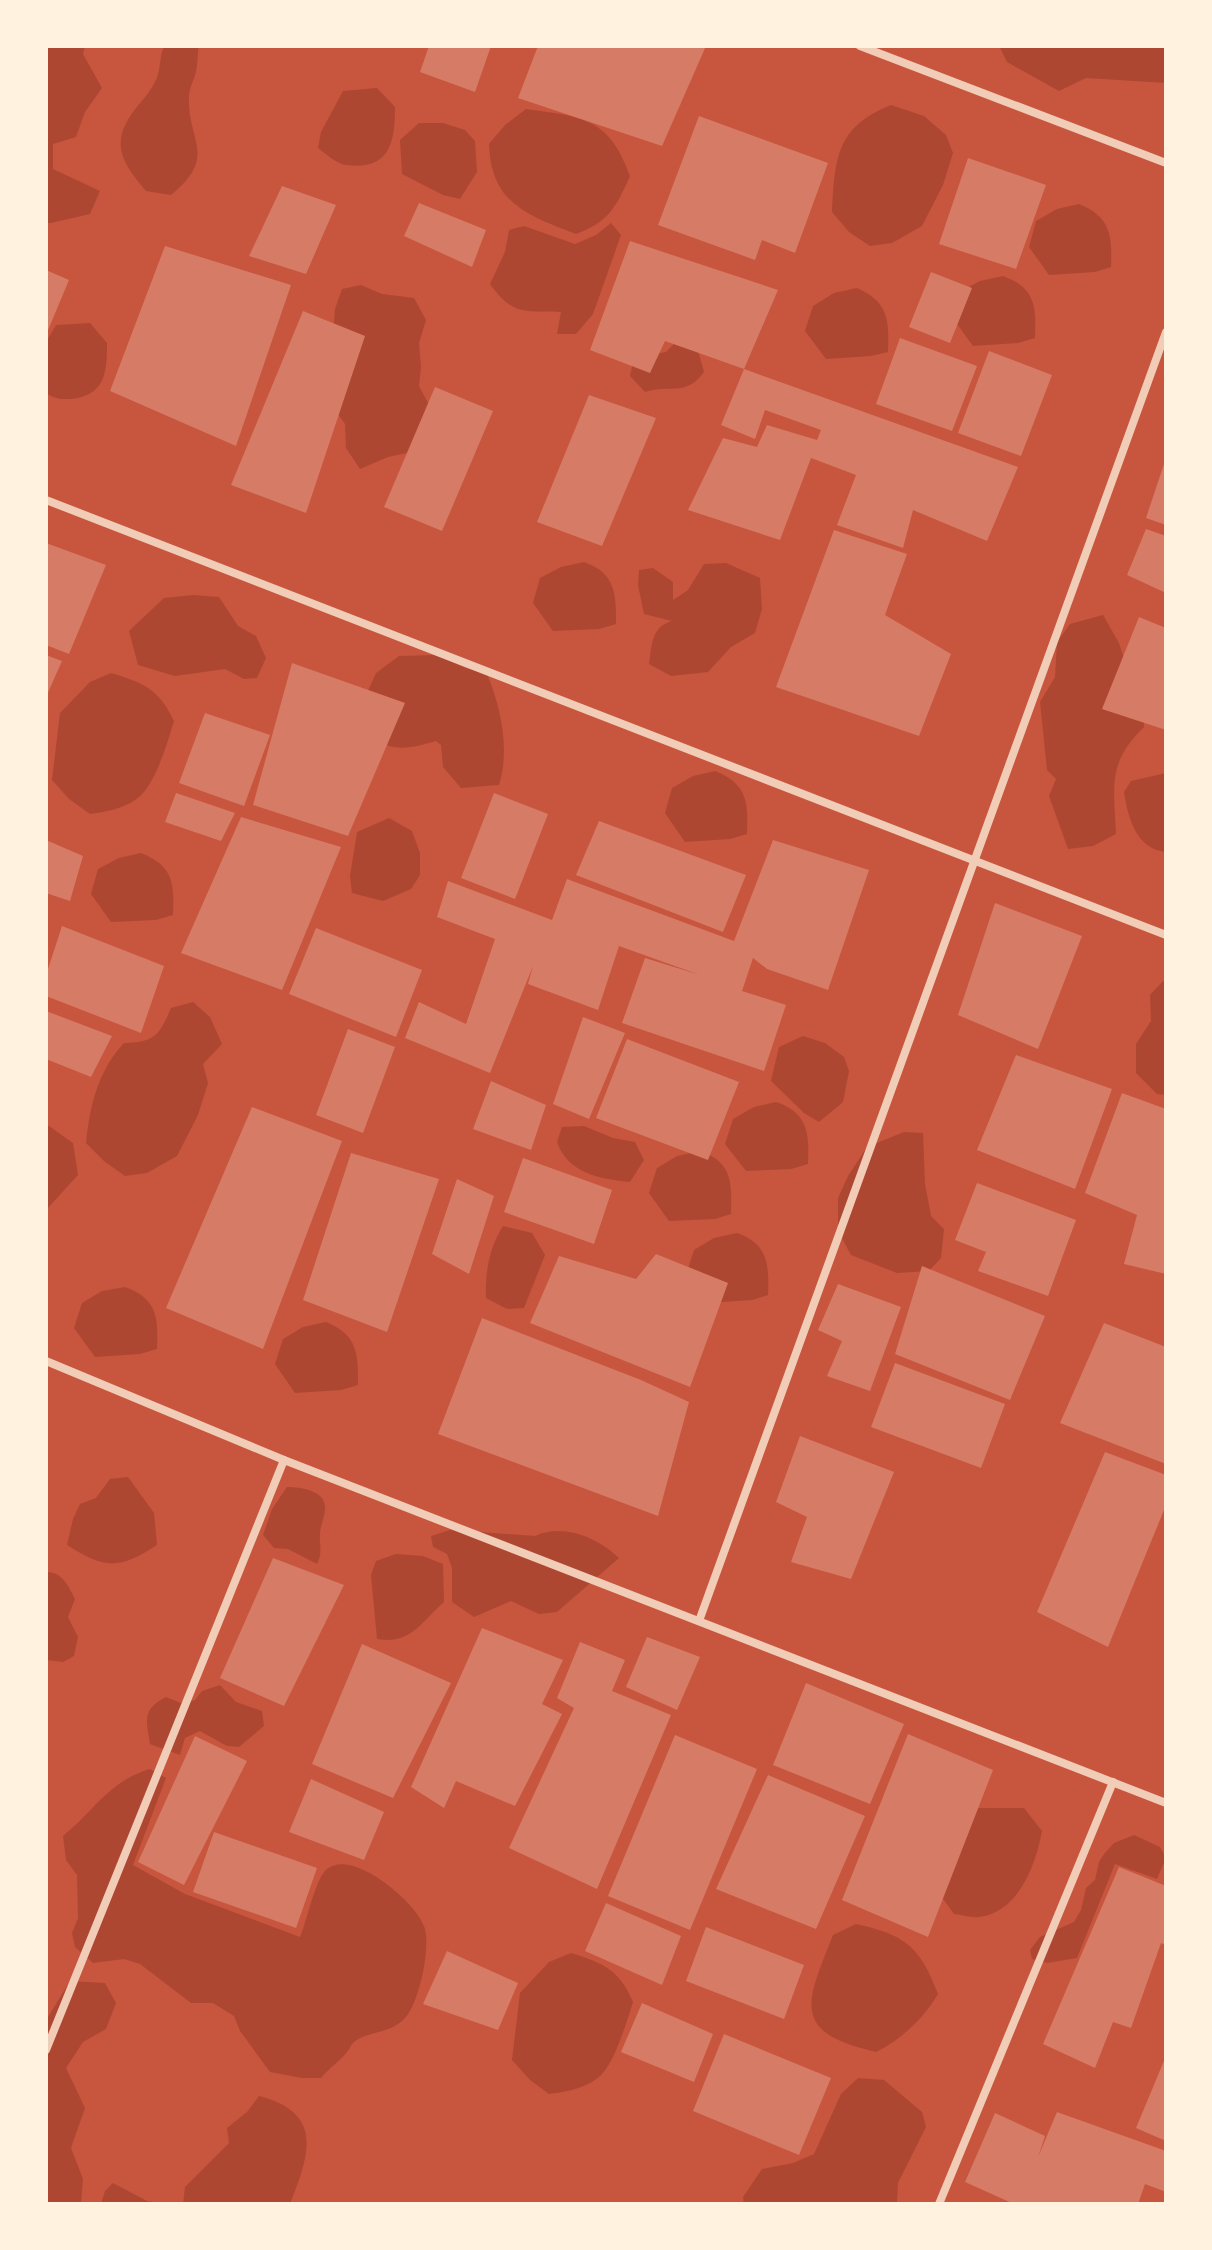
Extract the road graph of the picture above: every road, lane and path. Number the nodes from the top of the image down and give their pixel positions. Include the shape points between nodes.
1 (860, 46) edge
2 (1166, 163) edge
3 (1166, 332) edge
4 (46, 500) edge
5 (974, 860) junction
6 (1166, 935) edge
7 (46, 1361) edge
8 (284, 1460) junction
9 (699, 1621) junction
10 (1113, 1782) junction
11 (1166, 1803) edge
12 (46, 2050) edge
13 (939, 2204) edge

1 - 2 street
3 - 5 street
4 - 5 street
5 - 6 street
5 - 9 street
7 - 8 street
8 - 9 street
8 - 12 street
9 - 10 street
10 - 11 street
10 - 13 street

